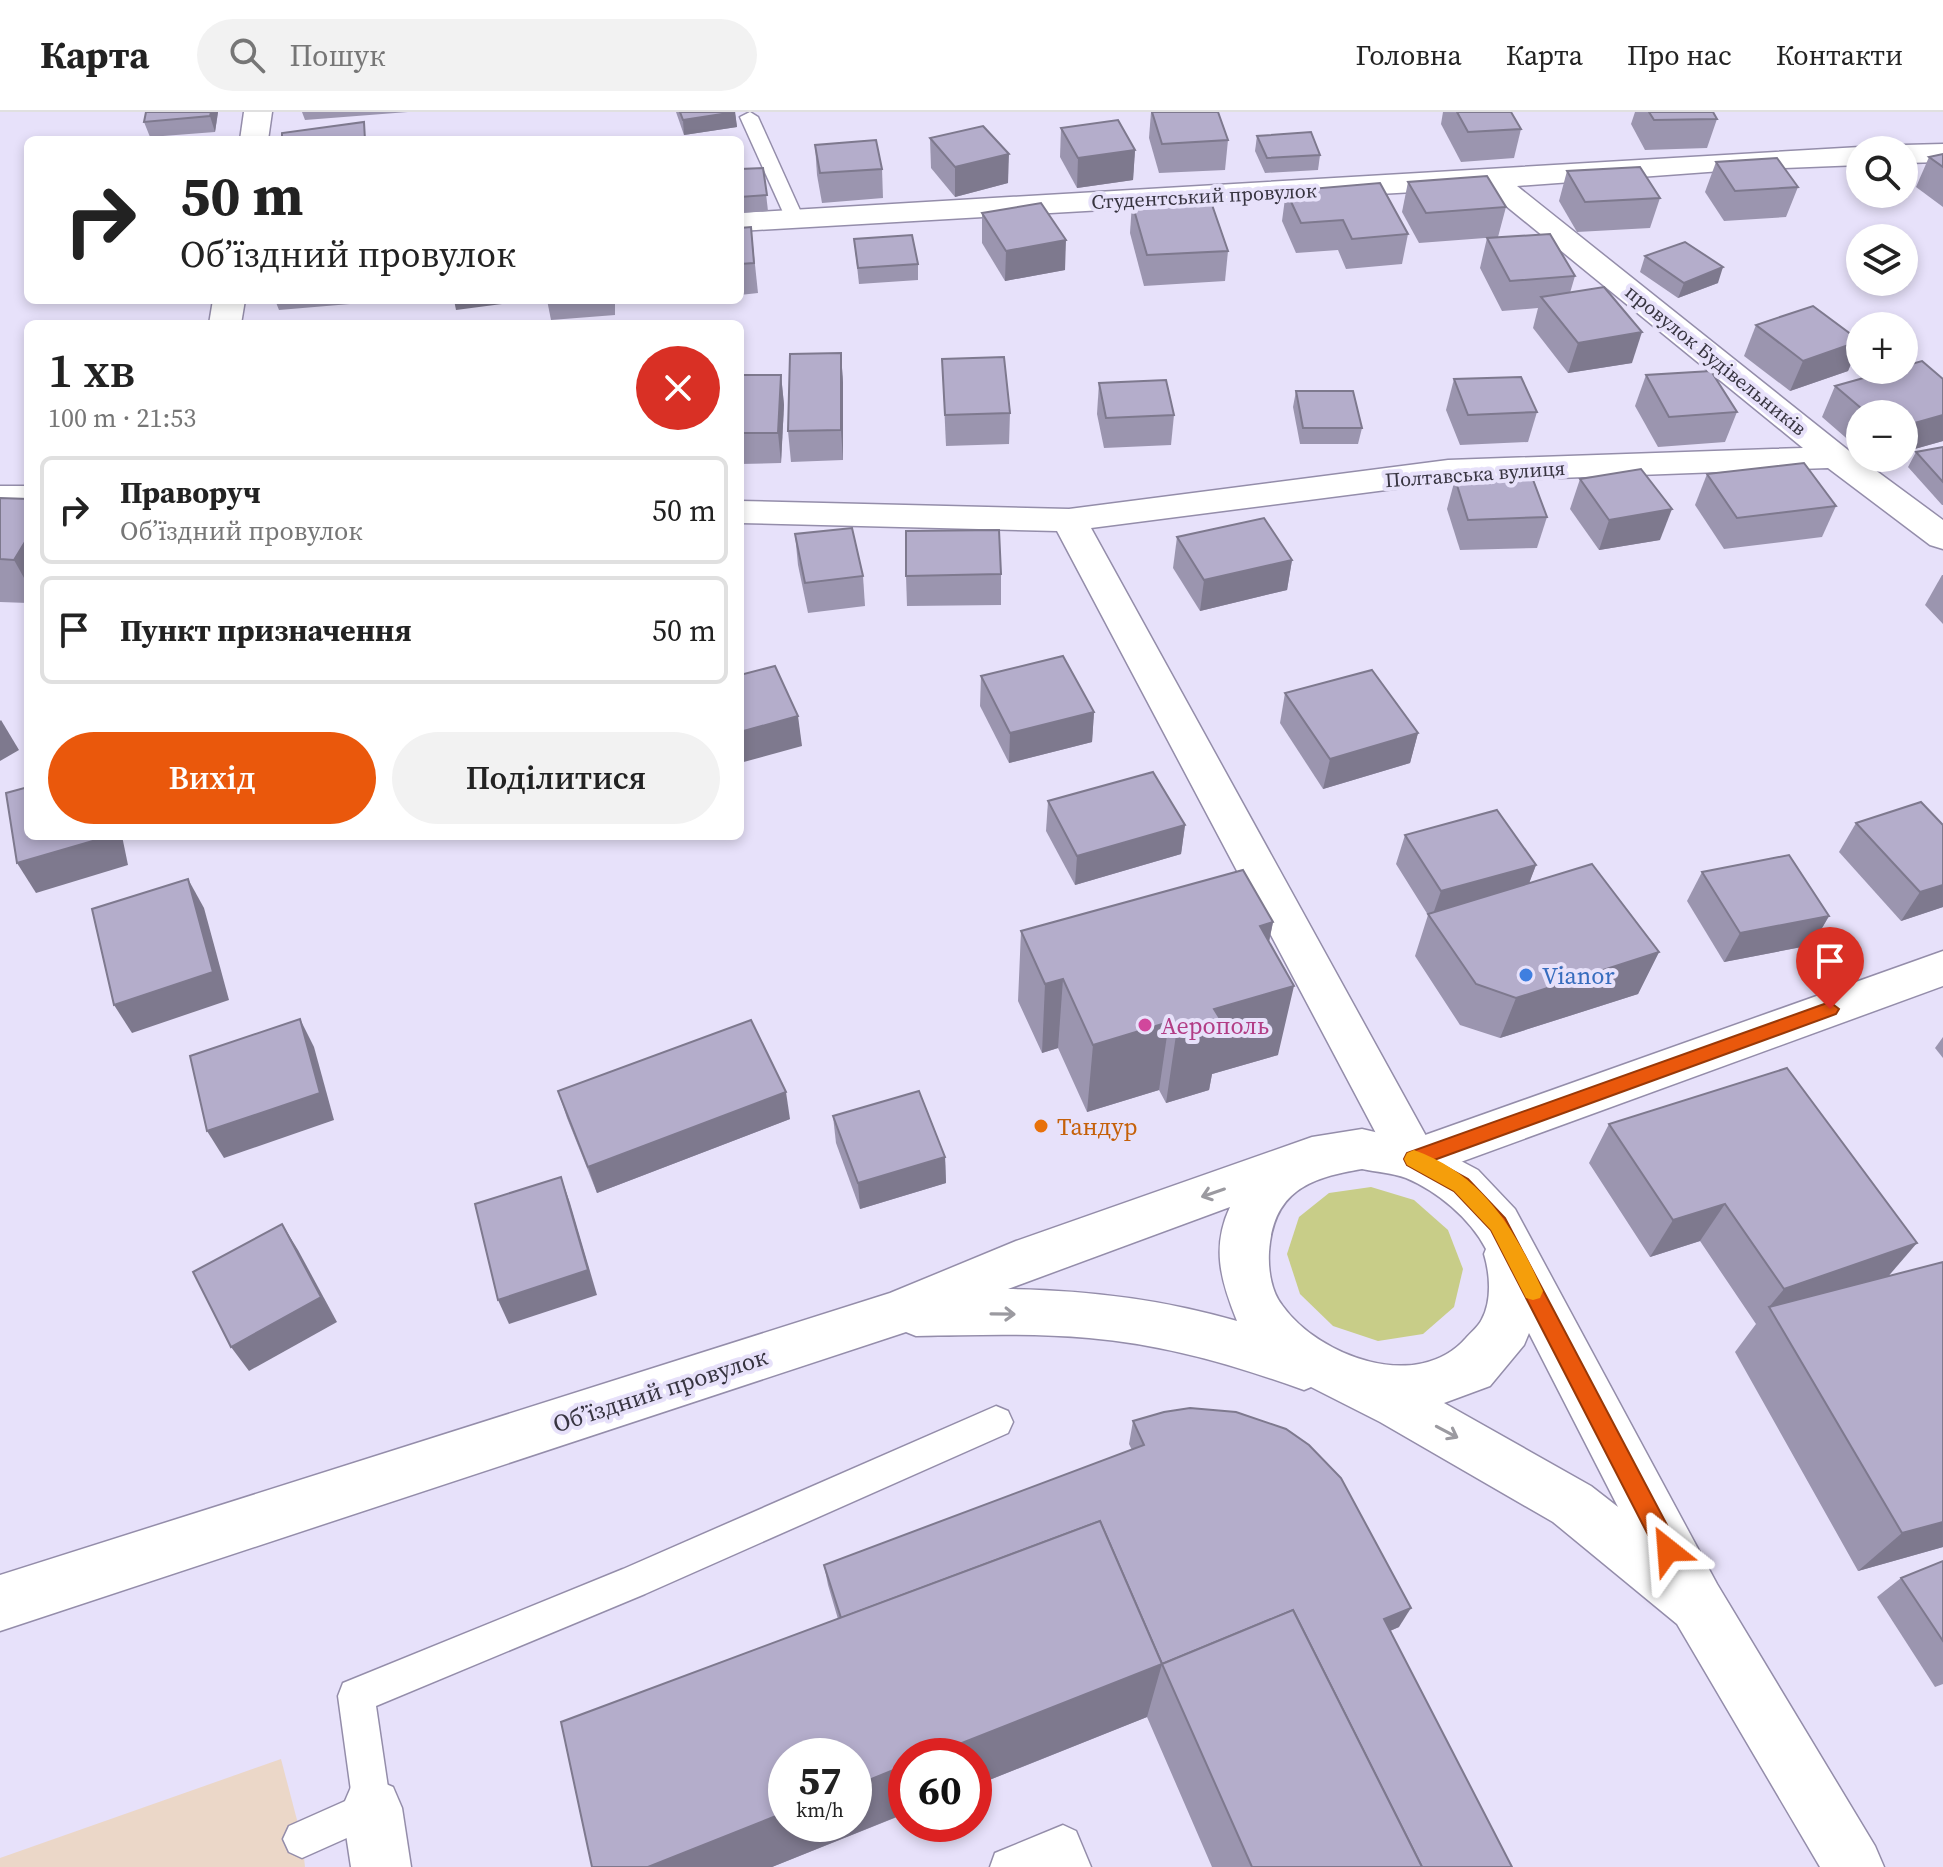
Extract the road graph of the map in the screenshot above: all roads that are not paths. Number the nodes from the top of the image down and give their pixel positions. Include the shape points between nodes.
1 (258, 112) edge
2 (749, 117) dead end
3 (255, 136) edge
4 (1943, 153) edge
5 (1918, 154) edge
6 (1846, 157) edge
7 (1491, 179) junction
8 (795, 219) junction
9 (744, 222) edge
10 (1836, 457) junction
11 (0, 497) edge
12 (24, 497) edge
13 (744, 512) edge
14 (1069, 520) junction
15 (1943, 537) edge
16 (1943, 968) edge
17 (1312, 1157) junction
18 (1414, 1159) junction
19 (1498, 1224) junction
20 (897, 1313) junction
21 (1352, 1384) junction
22 (996, 1422) dead end
23 (0, 1603) edge
24 (1697, 1604) junction
25 (372, 1808) junction
26 (302, 1839) dead end
27 (381, 1867) edge
28 (1009, 1867) edge
29 (1072, 1867) edge
30 (1854, 1867) edge

1 - 3 street
2 - 8 lane
4 - 5 street
6 - 7 street, Студентський провулок
7 - 8 street, Студентський провулок
7 - 10 street, провулок Будівельників
8 - 9 street, Студентський провулок
10 - 14 street, Полтавська вулиця via 1448,471
10 - 15 street, провулок Будівельників
11 - 12 street
13 - 14 street, Полтавська вулиця
14 - 18 street
16 - 18 street
17 - 18 street via 1362,1149
17 -> 20 street, Обʼїздний провулок via 1033,1256
17 - 21 street via 1272,1183 1247,1222 1243,1269 1261,1318 1300,1356
18 - 19 street via 1461,1185
19 - 21 street via 1515,1276 1506,1329 1472,1369 1416,1390
19 - 24 street
20 -> 21 street via 1089,1315 1178,1328
20 - 23 street, Обʼїздний провулок
21 -> 24 street via 1572,1504
22 - 25 lane via 633,1582 356,1696
24 - 30 street
25 - 26 lane
25 - 27 street
28 - 29 lane via 1063,1844

